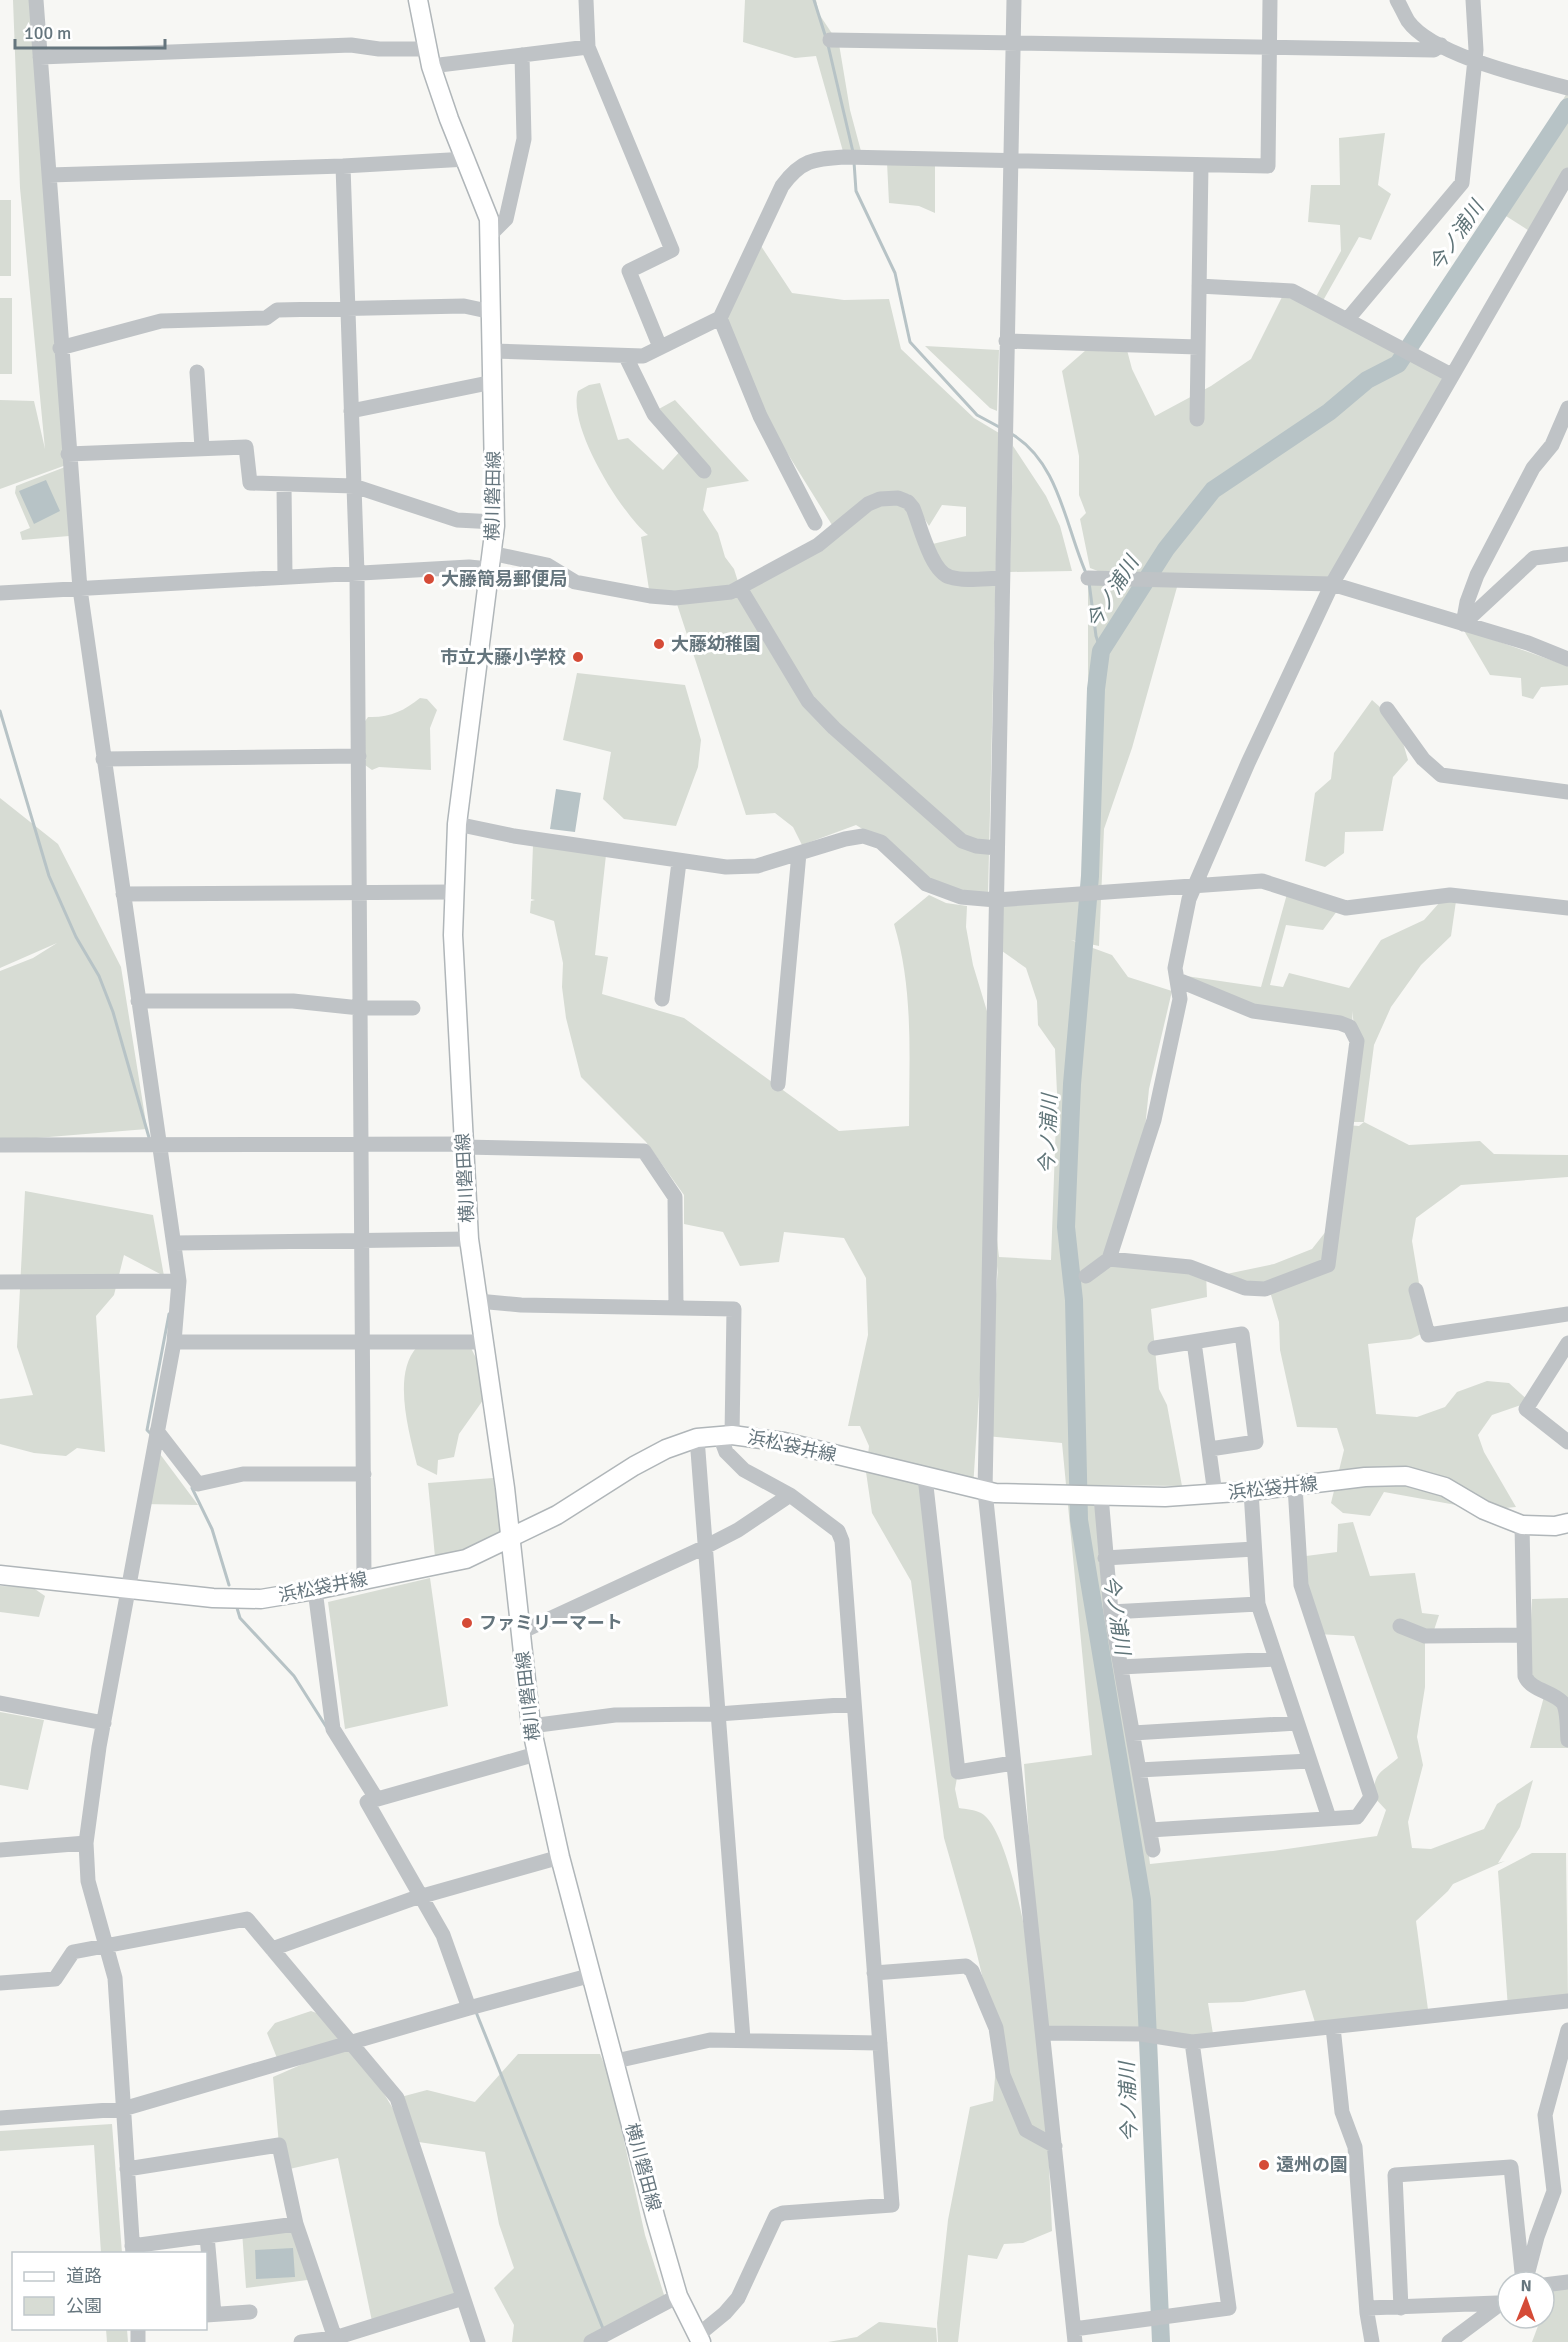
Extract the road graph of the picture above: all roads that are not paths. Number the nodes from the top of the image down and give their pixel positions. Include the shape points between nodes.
1 (36, 0) edge
2 (418, 0) edge
3 (586, 0) edge
4 (1014, 0) edge
5 (1270, 0) edge
6 (1397, 0) edge
7 (1473, 0) edge
8 (830, 40) dead end
9 (1013, 44) junction
10 (1442, 45) junction
11 (588, 47) junction
12 (1269, 47) junction
13 (522, 55) junction
14 (40, 57) junction
15 (430, 57) junction
16 (1475, 62) junction
17 (1568, 88) edge
18 (467, 159) junction
19 (1010, 162) junction
20 (1200, 165) junction
21 (343, 166) junction
22 (1568, 175) edge
23 (49, 176) junction
24 (490, 235) junction
25 (1199, 286) junction
26 (348, 308) junction
27 (492, 312) junction
28 (720, 318) junction
29 (1347, 320) junction
30 (1006, 341) junction
31 (1198, 346) junction
32 (660, 347) junction
33 (60, 348) junction
34 (492, 351) junction
35 (626, 357) junction
36 (197, 372) dead end
37 (1451, 375) junction
38 (493, 382) junction
39 (1568, 408) edge
40 (351, 411) junction
41 (1197, 419) dead end
42 (202, 448) junction
43 (68, 454) junction
44 (704, 471) dead end
45 (284, 484) junction
46 (354, 486) junction
47 (495, 522) junction
48 (814, 523) dead end
49 (1568, 554) edge
50 (490, 561) junction
51 (357, 573) junction
52 (285, 577) junction
53 (1002, 578) junction
54 (1088, 578) dead end
55 (1332, 584) junction
56 (740, 588) junction
57 (80, 589) junction
58 (0, 593) edge
59 (1463, 624) junction
60 (1568, 658) edge
61 (1387, 709) dead end
62 (359, 756) junction
63 (103, 759) junction
64 (1568, 792) edge
65 (457, 824) junction
66 (997, 848) junction
67 (799, 853) junction
68 (679, 862) junction
69 (1194, 886) junction
70 (453, 892) junction
71 (123, 894) junction
72 (360, 894) junction
73 (996, 900) junction
74 (1568, 908) edge
75 (1178, 980) junction
76 (662, 999) dead end
77 (138, 1001) junction
78 (360, 1008) junction
79 (413, 1008) dead end
80 (778, 1084) dead end
81 (159, 1144) junction
82 (362, 1144) junction
83 (0, 1145) edge
84 (464, 1145) junction
85 (469, 1239) junction
86 (363, 1241) junction
87 (174, 1243) junction
88 (1109, 1259) junction
89 (1086, 1276) dead end
90 (179, 1281) junction
91 (0, 1282) edge
92 (1416, 1290) dead end
93 (478, 1301) junction
94 (676, 1308) junction
95 (1568, 1314) edge
96 (174, 1342) junction
97 (364, 1342) junction
98 (484, 1342) junction
99 (1194, 1342) junction
100 (1568, 1343) edge
101 (1155, 1348) dead end
102 (157, 1431) junction
103 (726, 1435) junction
104 (697, 1438) junction
105 (1568, 1442) edge
106 (1210, 1449) junction
107 (364, 1474) junction
108 (925, 1477) junction
109 (1295, 1486) junction
110 (985, 1491) junction
111 (1251, 1491) junction
112 (1215, 1494) junction
113 (790, 1495) junction
114 (1085, 1496) junction
115 (1568, 1523) edge
116 (1522, 1525) junction
117 (510, 1539) junction
118 (705, 1547) junction
119 (1254, 1549) junction
120 (1105, 1558) junction
121 (0, 1575) edge
122 (364, 1579) junction
123 (128, 1588) junction
124 (315, 1590) junction
125 (1258, 1604) junction
126 (1111, 1612) junction
127 (1400, 1626) dead end
128 (521, 1632) junction
129 (1524, 1635) junction
130 (1276, 1659) junction
131 (1121, 1667) junction
132 (1566, 1702) edge
133 (0, 1703) edge
134 (854, 1704) junction
135 (718, 1714) junction
136 (104, 1723) junction
137 (1298, 1723) junction
138 (531, 1726) junction
139 (1132, 1733) junction
140 (1568, 1740) edge
141 (536, 1754) junction
142 (1310, 1761) junction
143 (1013, 1763) junction
144 (1139, 1770) junction
145 (372, 1799) junction
146 (1329, 1818) junction
147 (1150, 1830) junction
148 (86, 1843) junction
149 (0, 1850) edge
150 (1153, 1850) dead end
151 (560, 1857) junction
152 (425, 1896) junction
153 (106, 1947) junction
154 (272, 1949) junction
155 (874, 1973) junction
156 (592, 1975) junction
157 (0, 1983) edge
158 (1568, 2001) edge
159 (469, 2008) junction
160 (1333, 2027) junction
161 (1568, 2030) edge
162 (1043, 2034) junction
163 (743, 2039) junction
164 (353, 2042) junction
165 (1192, 2042) junction
166 (880, 2043) junction
167 (616, 2061) junction
168 (123, 2109) junction
169 (0, 2118) edge
170 (1055, 2146) junction
171 (127, 2169) junction
172 (296, 2224) junction
173 (207, 2236) junction
174 (132, 2250) edge
175 (1523, 2270) edge
176 (1527, 2270) edge
177 (678, 2296) junction
178 (463, 2298) junction
179 (1496, 2300) edge
180 (1496, 2305) edge
181 (1401, 2307) junction
182 (1367, 2308) junction
183 (250, 2312) dead end
184 (210, 2315) edge
185 (1075, 2336) edge
186 (335, 2338) junction
187 (699, 2339) edge
188 (594, 2341) edge
189 (301, 2342) edge
190 (478, 2342) edge
191 (1372, 2342) edge
192 (1449, 2342) edge

1 - 14 street
2 - 15 main road, 横川磐田線
3 - 11 street
4 - 9 street
5 - 12 street
6 - 10 street via 1408,21
7 - 16 street
8 - 9 street
9 - 12 street
9 - 19 street
10 - 12 street via 1434,50
10 - 16 street
11 - 13 street
11 - 32 street via 672,250 629,271
12 - 20 street via 1268,166
13 - 15 street
13 - 24 street via 524,139 506,219
14 - 15 street via 351,45
14 - 23 street
15 - 18 main road, 横川磐田線 via 449,119
16 - 17 street
16 - 29 street via 1462,183
18 - 21 street
18 - 24 main road, 横川磐田線 via 484,201
19 - 20 street
19 - 28 street via 844,157 806,162 782,186
19 - 30 street
20 - 25 street
21 - 23 street
21 - 26 street
22 - 37 street
23 - 33 street
24 - 27 main road, 横川磐田線
25 - 29 street via 1292,291
25 - 31 street
26 - 27 street via 464,306
26 - 33 street via 277,310 266,318 161,321
26 - 40 street
27 - 34 main road, 横川磐田線
28 - 32 street
28 - 48 street via 760,416
29 - 37 street
30 - 31 street
30 - 53 street
31 - 41 street
32 - 35 street via 643,356
33 - 43 street
34 - 35 street
34 - 38 main road, 横川磐田線
35 - 44 street via 654,414
36 - 42 street
37 - 55 street
38 - 40 street
38 - 47 main road, 横川磐田線
39 - 59 street via 1552,445 1533,468 1477,575
40 - 46 street
42 - 43 street
42 - 45 street via 246,447 250,483
43 - 57 street
45 - 46 street
45 - 52 street
46 - 47 street via 457,520
46 - 51 street
47 - 50 main road, 横川磐田線
49 - 59 street via 1534,558
50 - 51 street via 468,567
50 - 56 street via 547,565 575,582 650,596 675,598
50 - 65 main road, 横川磐田線
51 - 52 street
51 - 62 street
52 - 57 street
53 - 56 street via 950,578 941,572 913,508 898,498 868,504 818,545
53 - 66 street
54 - 55 street
55 - 59 street
55 - 69 street
56 - 66 street via 808,701 834,728 962,841
57 - 58 street
57 - 63 street
59 - 60 street
61 - 64 street via 1423,759 1441,775
62 - 63 street
62 - 72 street
63 - 71 street
65 - 68 street
65 - 70 main road, 横川磐田線
66 - 73 street
67 - 68 street via 752,866
67 - 73 street via 863,836 881,842 926,884 944,893
67 - 80 street
68 - 76 street
69 - 73 street
69 - 74 street via 1262,881 1346,908 1450,895
69 - 75 street via 1188,899 1176,968
70 - 72 street
70 - 84 main road, 横川磐田線
71 - 72 street
71 - 77 street
72 - 78 street
73 - 110 street
75 - 88 street via 1180,999 1154,1120
75 - 88 street via 1253,1011 1350,1027 1357,1041 1328,1265 1265,1289 1245,1288 1190,1267
77 - 78 street via 293,1001
77 - 81 street
78 - 79 street
78 - 82 street
81 - 82 street
81 - 83 street
81 - 87 street
82 - 84 street
82 - 86 street
84 - 85 main road, 横川磐田線
84 - 94 street via 644,1150 675,1197
85 - 86 street
85 - 93 main road, 横川磐田線
86 - 87 street
86 - 97 street
87 - 90 street
88 - 89 street
90 - 91 street
90 - 96 street
92 - 95 street via 1428,1335
93 - 94 street
93 - 98 main road, 横川磐田線
94 - 103 street via 734,1309
96 - 97 street
96 - 102 street
97 - 98 street
97 - 107 street
98 - 117 main road, 横川磐田線
99 - 101 street
99 - 106 street
99 - 106 street via 1242,1334 1256,1442
100 - 105 street via 1526,1409
102 - 107 street via 198,1484 243,1474
102 - 123 street
103 - 104 main road, 浜松袋井線
103 - 108 main road, 浜松袋井線 via 784,1442
103 - 113 street via 726,1452 744,1470
104 - 117 main road, 浜松袋井線 via 634,1466 557,1515
104 - 118 street
106 - 112 street
107 - 122 street
108 - 110 main road, 浜松袋井線
108 - 143 street via 958,1772
109 - 111 main road, 浜松袋井線
109 - 116 main road, 浜松袋井線 via 1406,1476 1445,1487 1484,1510
109 - 146 street via 1301,1585 1371,1797 1357,1816
110 - 114 main road, 浜松袋井線
110 - 143 street
111 - 112 main road, 浜松袋井線
111 - 119 street
112 - 114 main road, 浜松袋井線
113 - 118 street
113 - 134 street via 838,1531 842,1541
114 - 120 street
115 - 116 main road, 浜松袋井線
116 - 129 street
117 - 122 main road, 浜松袋井線 via 466,1559
117 - 128 main road, 横川磐田線
118 - 128 street
118 - 135 street
119 - 120 street
119 - 125 street
120 - 126 street
121 - 123 main road, 浜松袋井線
122 - 124 main road, 浜松袋井線
123 - 124 main road, 浜松袋井線 via 238,1599
123 - 136 street
124 - 145 street via 333,1729
125 - 126 street
125 - 130 street
126 - 131 street
127 - 129 street via 1425,1636
128 - 138 main road, 横川磐田線
129 - 132 street via 1528,1682
130 - 131 street
130 - 137 street
131 - 139 street
132 - 140 street
133 - 136 street
134 - 135 street
134 - 155 street
135 - 138 street via 615,1715
135 - 163 street
136 - 148 street
137 - 139 street
137 - 142 street
138 - 141 main road, 横川磐田線
139 - 144 street
141 - 145 street
141 - 151 main road, 横川磐田線
142 - 144 street
142 - 146 street
143 - 162 street
144 - 147 street
145 - 152 street
146 - 147 street
147 - 150 street
148 - 149 street
148 - 153 street via 88,1881
151 - 152 street
151 - 156 main road, 横川磐田線
152 - 154 street
152 - 159 street
153 - 154 street via 247,1919
153 - 157 street via 73,1952 55,1979
153 - 168 street via 115,1978
154 - 164 street
155 - 166 street
155 - 170 street via 966,1966 972,1971 996,2028 1002,2076 1026,2130
156 - 159 street
156 - 167 main road, 横川磐田線
158 - 160 street
159 - 164 street
160 - 165 street
160 - 182 street via 1342,2112 1355,2147
161 - 176 street via 1545,2115 1554,2191
162 - 165 street via 1141,2034
162 - 170 street
163 - 166 street
163 - 167 street via 710,2040
164 - 168 street
164 - 178 street via 398,2098
165 - 185 street via 1229,2308 1124,2322
166 - 187 street via 892,2205 776,2216 738,2298
167 - 177 main road, 横川磐田線
168 - 169 street
168 - 171 street
170 - 185 street
171 - 172 street via 279,2145
171 - 174 street
172 - 173 street
172 - 186 street
173 - 174 street
173 - 184 street
175 - 181 street via 1511,2167 1395,2175
177 - 187 main road, 横川磐田線
177 - 188 street
178 - 186 street
178 - 190 street
179 - 181 street
180 - 192 street
181 - 182 street
182 - 191 street
183 - 184 street
186 - 189 street

